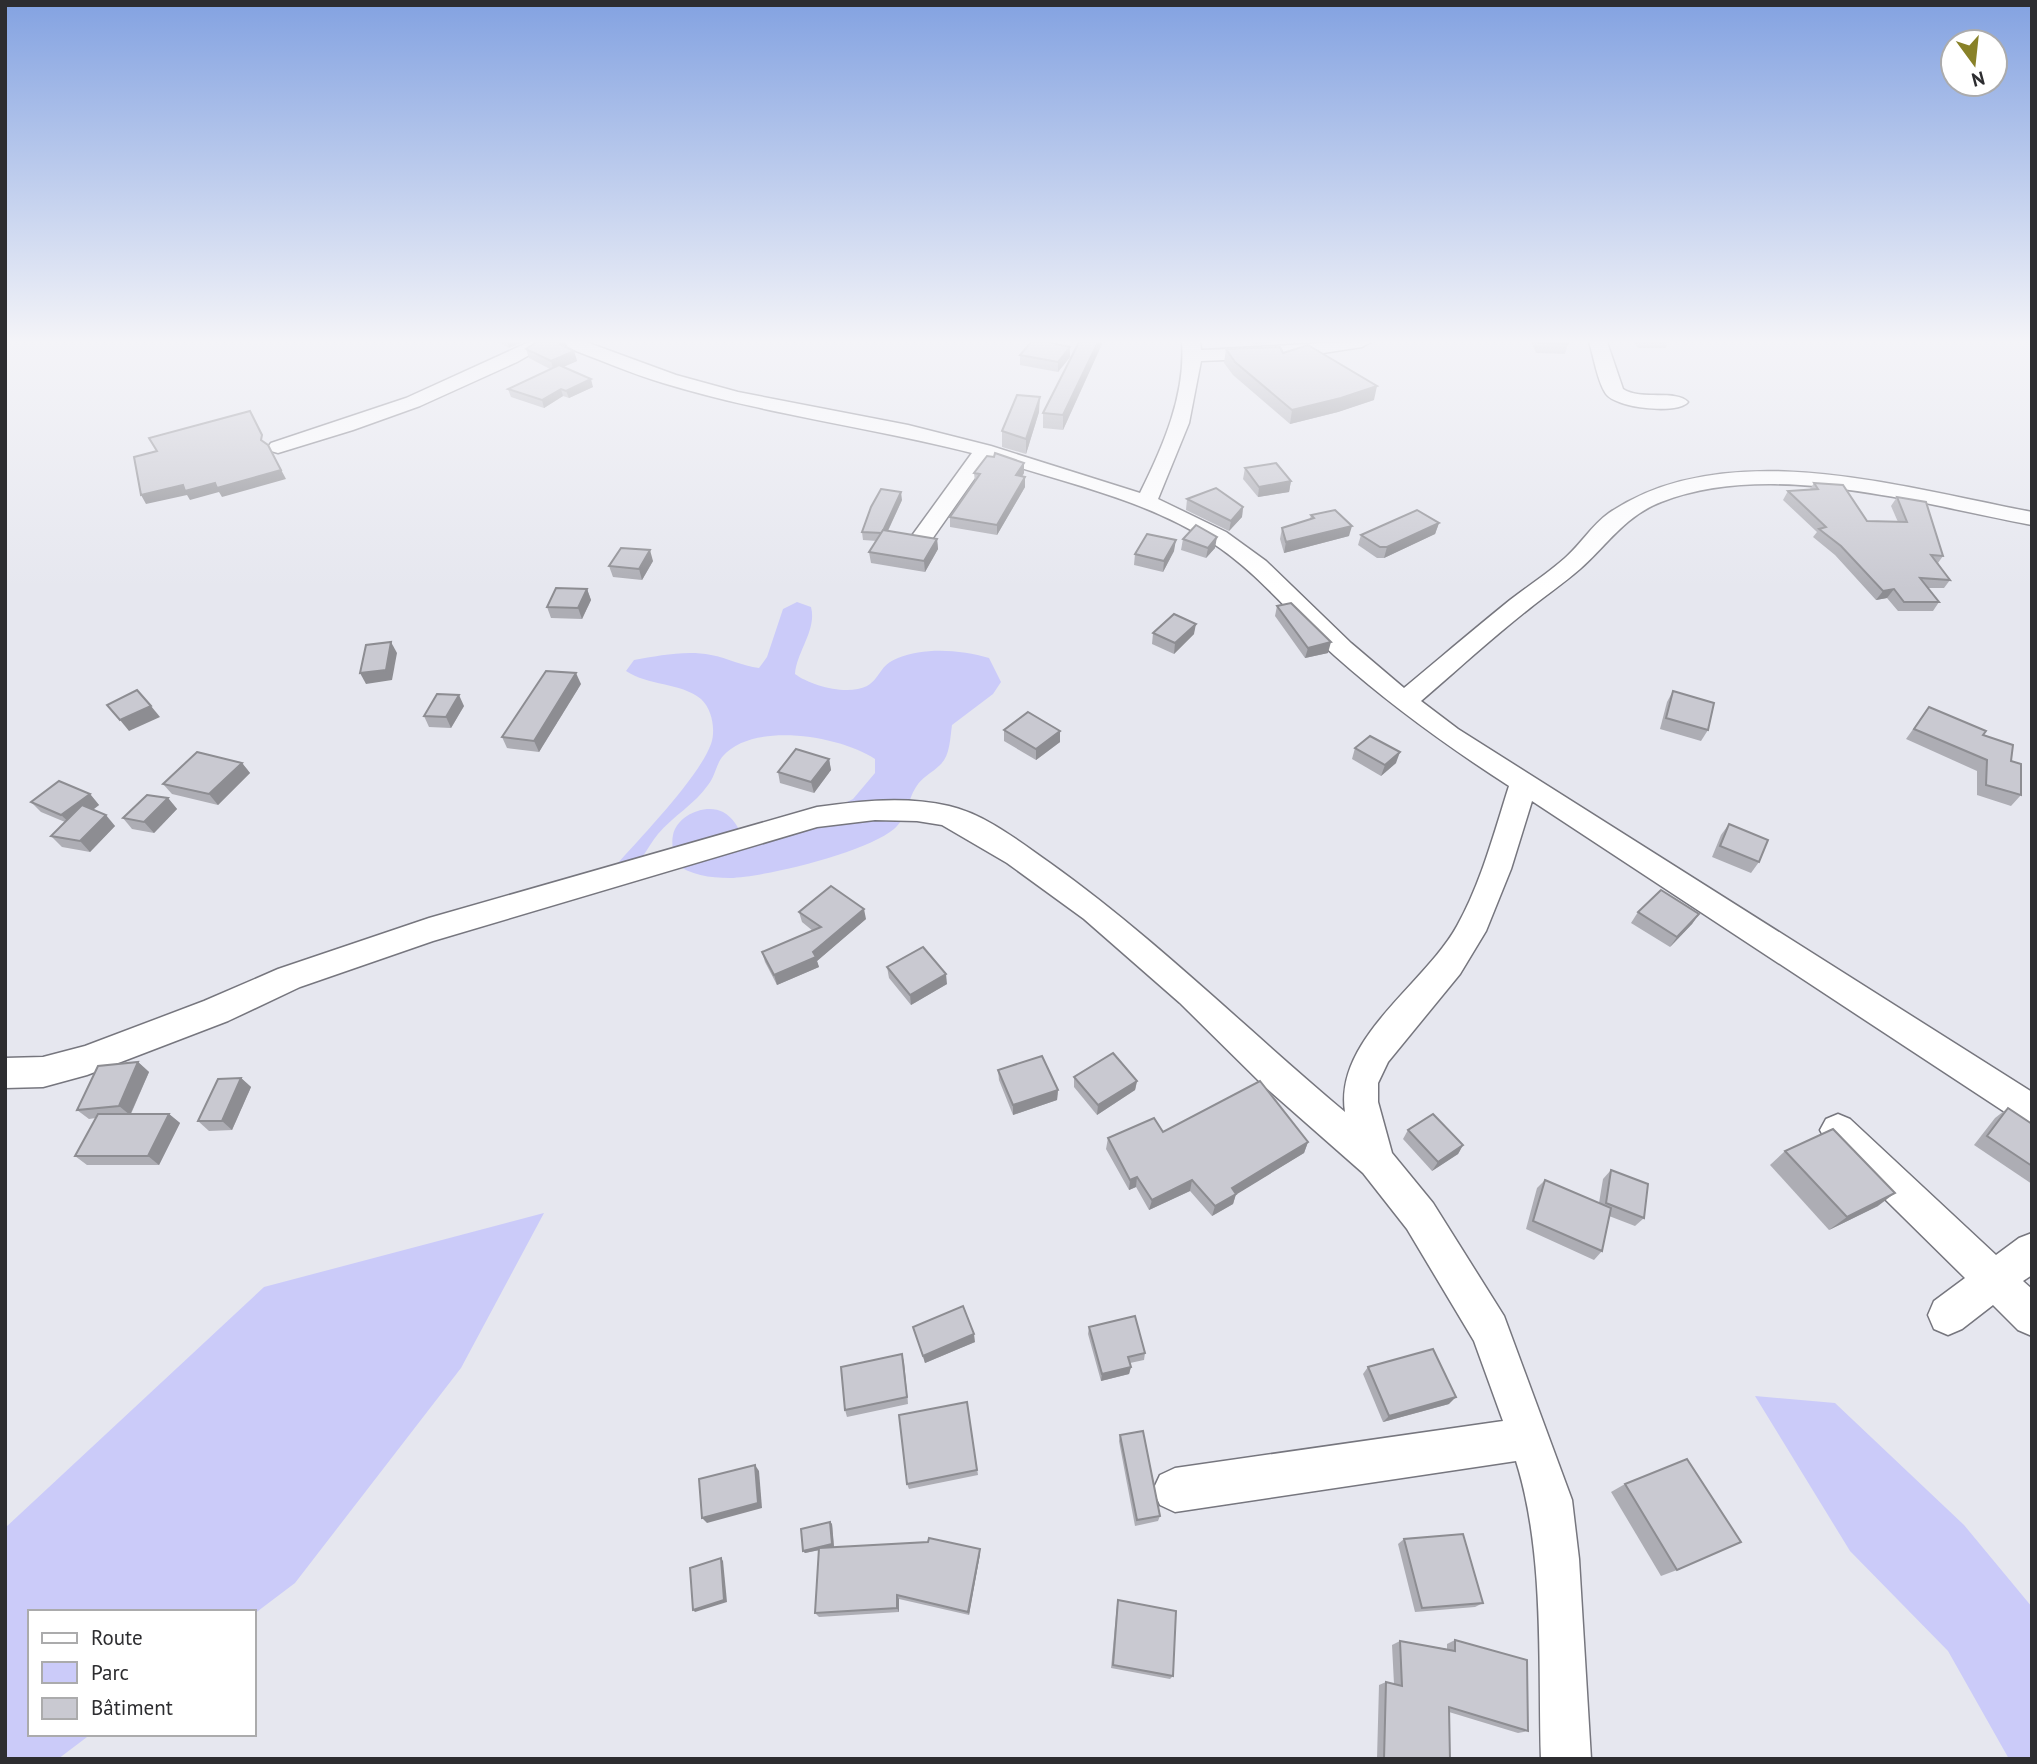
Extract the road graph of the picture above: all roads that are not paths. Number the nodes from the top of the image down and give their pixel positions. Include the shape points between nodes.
1 (354, 424) edge
2 (873, 424) edge
3 (1178, 424) edge
4 (278, 447) dead end
5 (984, 450) junction
6 (1146, 502) junction
7 (2032, 519) edge
8 (922, 537) edge
9 (1404, 702) junction
10 (1524, 782) junction
11 (5, 1073) edge
12 (2032, 1111) edge
13 (1838, 1130) edge
14 (1376, 1161) junction
15 (2032, 1251) edge
16 (1995, 1279) junction
17 (1948, 1315) dead end
18 (2032, 1316) edge
19 (1530, 1438) junction
20 (1175, 1490) dead end
21 (1566, 1759) edge

1 - 4 street
2 - 5 street
3 - 6 street
5 - 6 street
5 - 8 street
6 - 9 street via 1240,551
7 - 9 street via 1788,477 1710,483 1652,498 1615,519 1573,563
9 - 10 street
10 - 12 street
10 - 14 street via 1474,923 1458,952 1385,1041 1361,1081 1360,1100
11 - 14 street via 43,1072 87,1060 289,978 429,930 657,862 817,817 875,810 917,811 948,816 979,831 1094,911
13 - 16 street
14 - 19 street via 1420,1216 1490,1330
15 - 16 street
16 - 17 street
16 - 18 street
19 - 20 street
19 - 21 street via 1550,1500 1557,1559

